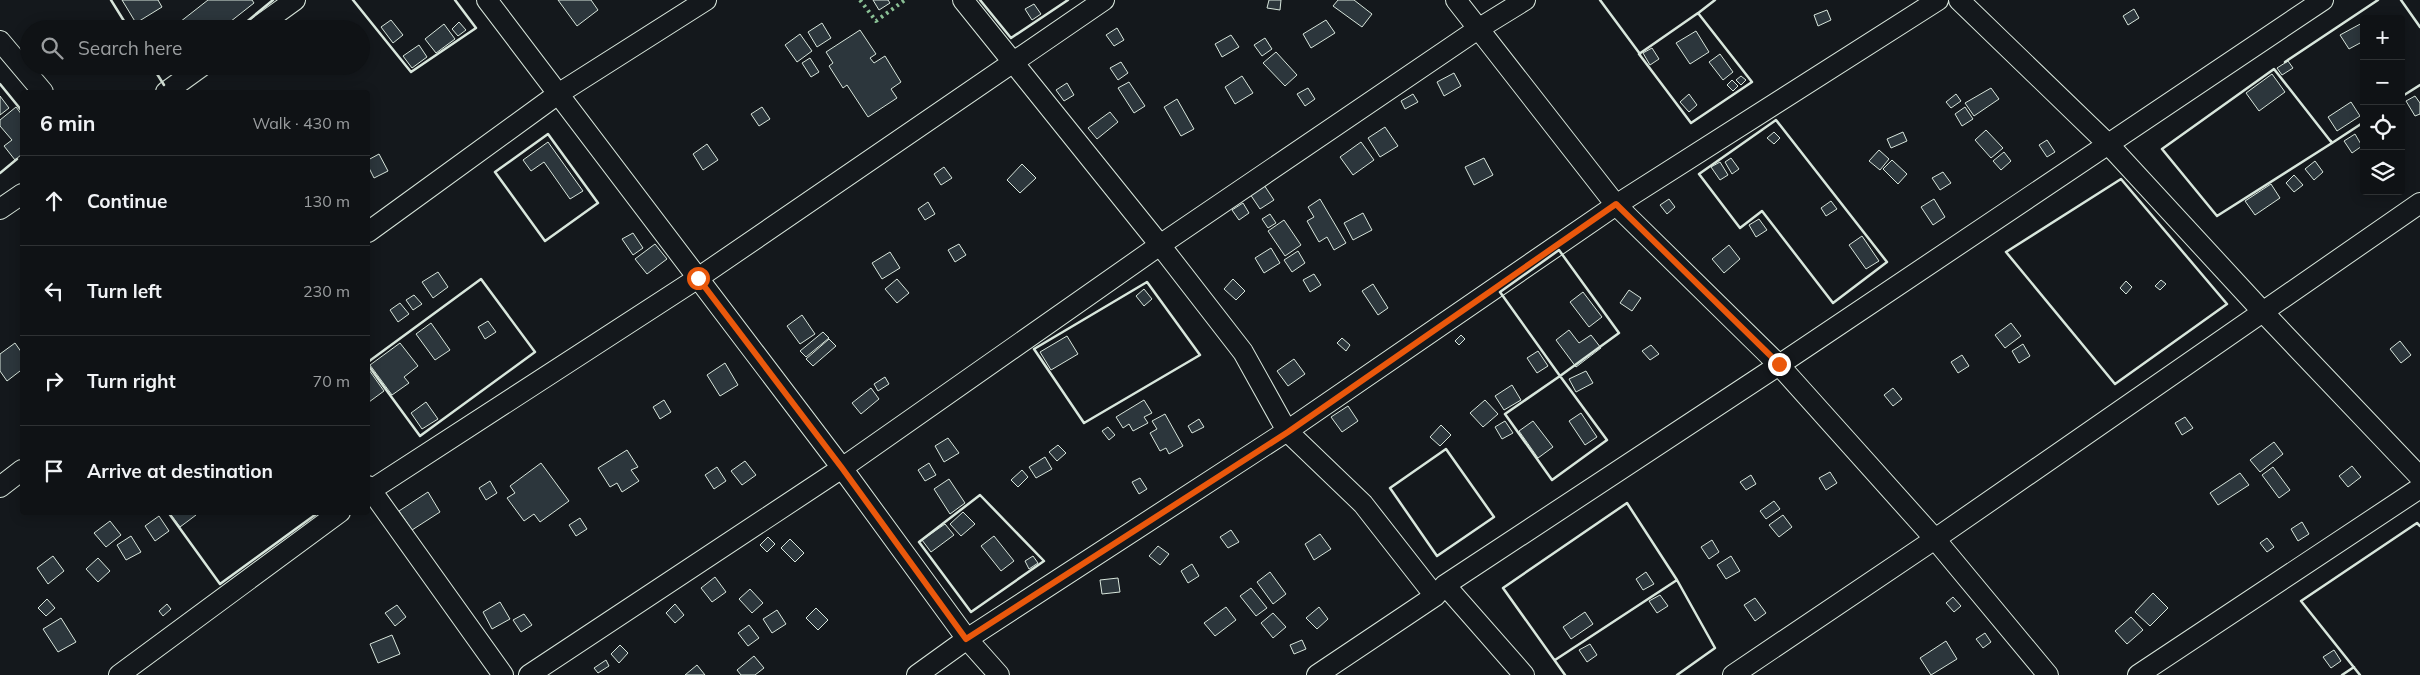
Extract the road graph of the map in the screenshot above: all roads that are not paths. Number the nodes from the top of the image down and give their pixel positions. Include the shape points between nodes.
1 (295, 0) edge
2 (487, 0) edge
3 (706, 0) edge
4 (963, 0) edge
5 (1104, 0) edge
6 (1456, 0) edge
7 (1525, 0) edge
8 (1938, 0) edge
9 (1959, 0) edge
10 (2323, 0) edge
11 (267, 20) edge
12 (1478, 29) junction
13 (0, 41) edge
14 (1012, 62) junction
15 (20, 65) edge
16 (29, 75) edge
17 (190, 75) edge
18 (41, 90) edge
19 (169, 90) edge
20 (558, 94) junction
21 (2109, 145) junction
22 (20, 195) edge
23 (2420, 203) edge
24 (1616, 204) junction
25 (0, 209) edge
26 (370, 231) edge
27 (1160, 245) junction
28 (698, 278) junction
29 (2263, 312) junction
30 (1779, 364) junction
31 (1288, 432) junction
32 (842, 468) junction
33 (20, 472) edge
34 (2420, 477) edge
35 (0, 487) edge
36 (370, 488) edge
37 (2420, 488) edge
38 (370, 492) edge
39 (336, 515) edge
40 (1935, 538) junction
41 (1440, 590) junction
42 (966, 639) junction
43 (119, 675) edge
44 (503, 675) edge
45 (528, 675) edge
46 (918, 675) edge
47 (999, 675) edge
48 (1316, 675) edge
49 (1524, 675) edge
50 (1733, 675) edge
51 (2048, 675) edge
52 (2138, 675) edge

1 - 11 street
2 - 20 street
3 - 20 street
4 - 14 street
5 - 14 street
6 - 12 street
7 - 12 street
8 - 24 street
9 - 21 street
10 - 21 street
12 - 24 street
12 - 27 street
13 - 15 street
14 - 27 street
14 - 28 street
16 - 18 street
17 - 19 street
20 - 26 street
20 - 28 street
21 - 29 street
21 - 30 street
22 - 25 street
23 - 29 street
24 - 30 street
24 - 31 street
27 - 31 street via 1243,352
27 - 32 street
28 - 32 street
28 - 36 street
29 - 34 street
29 - 40 street
30 - 40 street
30 - 41 street
31 - 41 street via 1363,504
31 - 42 street
32 - 42 street
32 - 45 street
33 - 35 street
37 - 52 street
38 - 44 street
39 - 43 street
40 - 50 street
40 - 51 street
41 - 48 street
41 - 49 street
42 - 46 street
42 - 47 street

